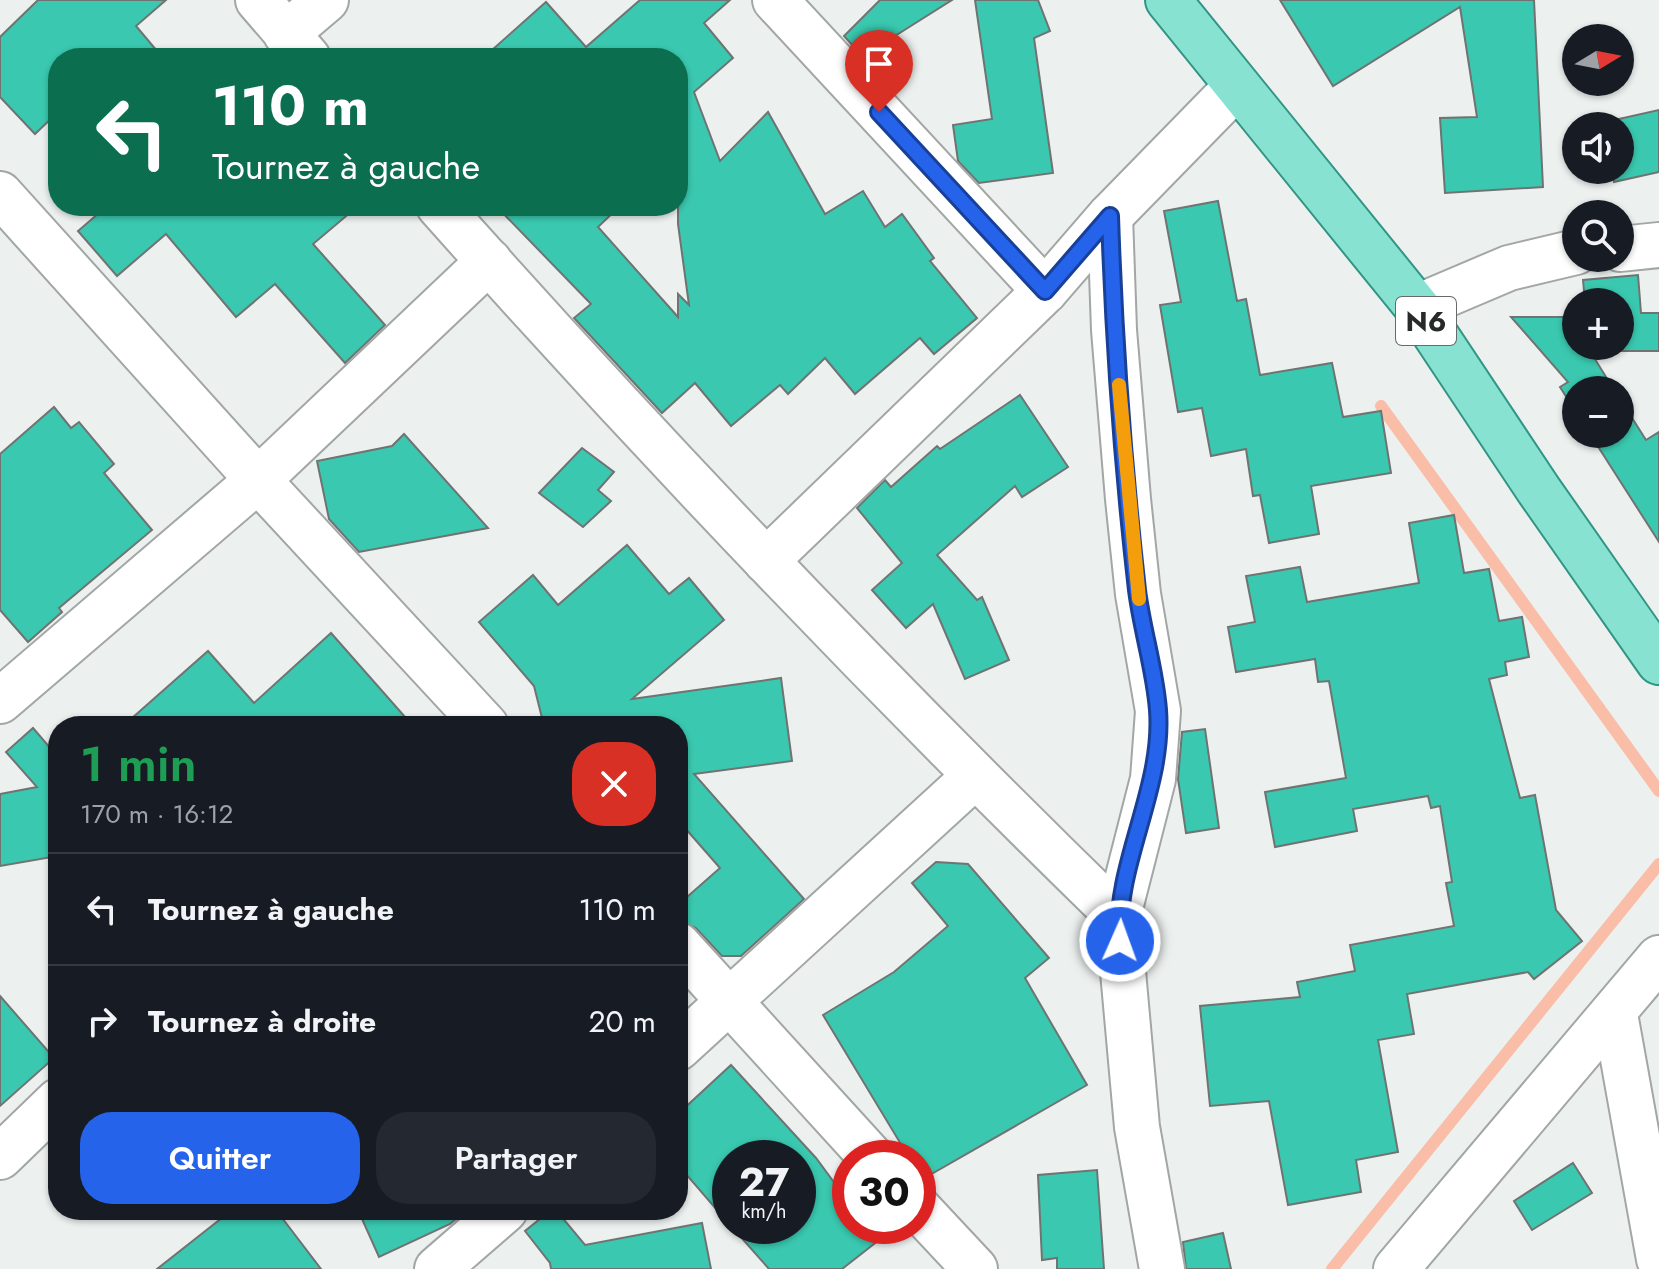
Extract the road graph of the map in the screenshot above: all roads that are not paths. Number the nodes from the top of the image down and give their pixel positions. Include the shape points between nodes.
1 (258, 0) edge
2 (326, 0) edge
3 (775, 0) edge
4 (1173, 1) edge
5 (297, 46) edge
6 (1237, 86) junction
7 (0, 194) edge
8 (448, 216) edge
9 (1110, 216) junction
10 (1659, 245) edge
11 (1634, 248) edge
12 (1562, 255) edge
13 (489, 261) junction
14 (1045, 291) junction
15 (1417, 307) junction
16 (258, 480) junction
17 (766, 561) junction
18 (1659, 662) edge
19 (0, 701) edge
20 (467, 716) edge
21 (975, 776) junction
22 (1118, 916) junction
23 (688, 956) edge
24 (1659, 958) edge
25 (727, 1001) junction
26 (1615, 1014) junction
27 (688, 1038) edge
28 (48, 1111) edge
29 (855, 1140) edge
30 (0, 1157) edge
31 (493, 1220) edge
32 (936, 1227) edge
33 (1659, 1259) edge
34 (437, 1269) edge
35 (975, 1269) edge
36 (1162, 1269) edge
37 (1396, 1269) edge

1 - 5 street
2 - 5 street
3 - 14 street
4 - 6 main road, N6
6 - 9 street
6 - 15 main road, N6
7 - 16 street
8 - 13 street
9 - 14 street
9 - 22 street via 1128,499 1158,711 1153,779
10 - 11 street
12 - 15 street via 1509,268
13 - 16 street
13 - 17 street
14 - 17 street
15 - 18 main road, N6
16 - 19 street
16 - 20 street
17 - 21 street
21 - 22 street
21 - 25 street
22 - 36 street via 1137,1127
23 - 25 street
24 - 26 street
25 - 27 street
25 - 29 street
26 - 33 street
26 - 37 street
28 - 30 street
31 - 34 street
32 - 35 street

